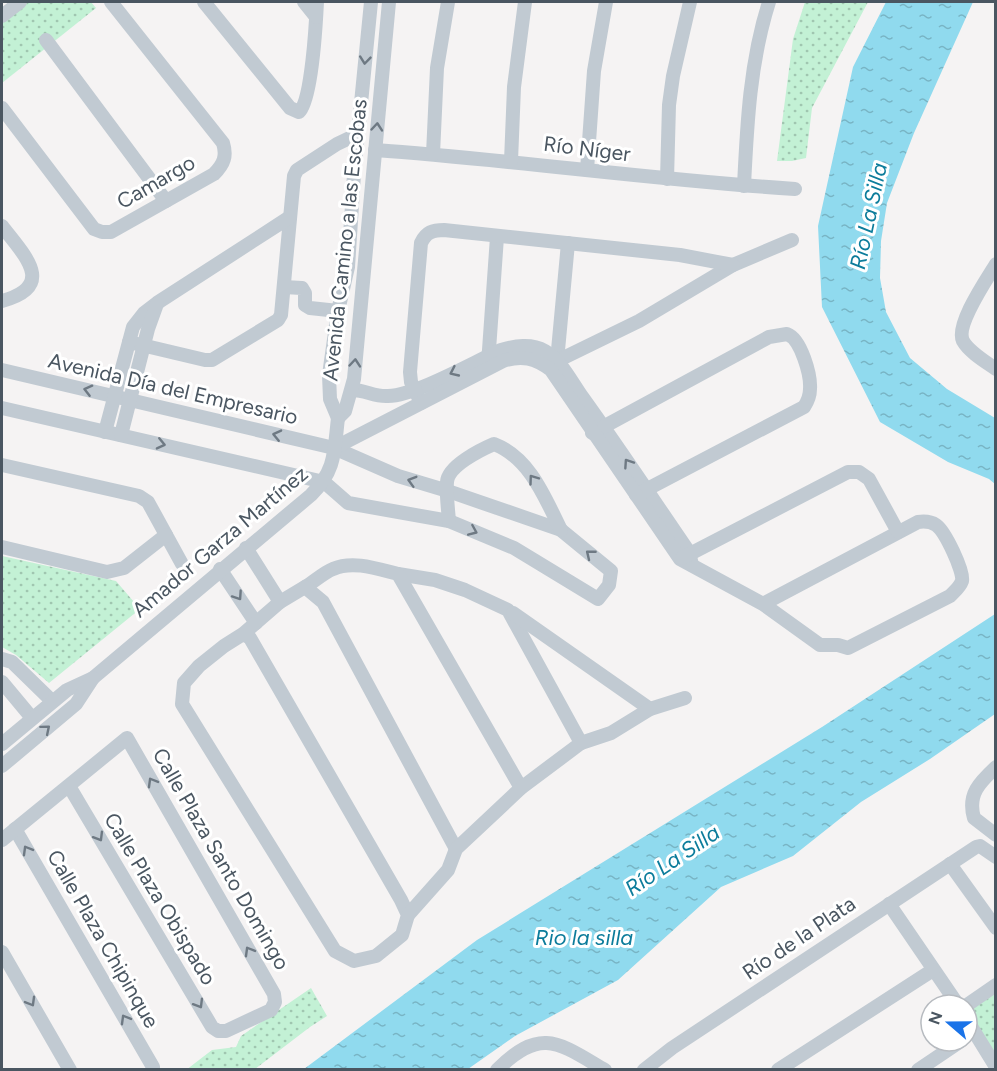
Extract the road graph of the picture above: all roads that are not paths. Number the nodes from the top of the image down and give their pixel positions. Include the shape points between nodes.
1 (20, 2) edge
2 (111, 2) edge
3 (204, 2) edge
4 (304, 2) edge
5 (317, 2) edge
6 (371, 2) edge
7 (389, 2) edge
8 (448, 2) edge
9 (525, 2) edge
10 (606, 2) edge
11 (690, 2) edge
12 (769, 2) edge
13 (2, 16) edge
14 (316, 17) junction
15 (368, 28) junction
16 (386, 29) junction
17 (46, 40) dead end
18 (2, 108) edge
19 (358, 134) junction
20 (375, 150) junction
21 (433, 154) junction
22 (511, 161) junction
23 (587, 170) junction
24 (667, 179) junction
25 (744, 186) junction
26 (795, 189) dead end
27 (166, 201) junction
28 (290, 217) junction
29 (2, 226) edge
30 (497, 237) junction
31 (792, 240) dead end
32 (568, 243) junction
33 (996, 264) edge
34 (733, 265) junction
35 (284, 287) junction
36 (2, 301) edge
37 (157, 303) junction
38 (338, 311) junction
39 (129, 342) junction
40 (144, 345) junction
41 (488, 362) junction
42 (554, 366) junction
43 (996, 369) edge
44 (2, 370) edge
45 (352, 390) junction
46 (114, 397) junction
47 (417, 397) junction
48 (129, 400) junction
49 (2, 408) edge
50 (338, 418) junction
51 (597, 429) junction
52 (105, 432) junction
53 (121, 435) junction
54 (334, 448) junction
55 (2, 465) edge
56 (324, 482) junction
57 (448, 491) junction
58 (641, 492) junction
59 (448, 521) junction
60 (561, 530) junction
61 (898, 532) junction
62 (166, 535) junction
63 (2, 547) edge
64 (246, 548) junction
65 (687, 559) junction
66 (183, 564) dead end
67 (220, 570) junction
68 (398, 574) junction
69 (305, 588) junction
70 (280, 602) junction
71 (763, 604) junction
72 (508, 610) junction
73 (256, 623) junction
74 (243, 634) junction
75 (5, 664) edge
76 (93, 678) junction
77 (2, 682) edge
78 (685, 698) dead end
79 (52, 701) junction
80 (650, 710) junction
81 (32, 718) junction
82 (581, 743) junction
83 (2, 744) edge
84 (2, 766) edge
85 (996, 767) edge
86 (69, 786) junction
87 (521, 788) junction
88 (15, 830) junction
89 (996, 835) edge
90 (2, 840) edge
91 (456, 849) junction
92 (996, 857) edge
93 (950, 864) junction
94 (889, 904) junction
95 (408, 915) junction
96 (996, 928) edge
97 (2, 952) edge
98 (933, 970) junction
99 (996, 985) edge
100 (949, 993) edge
101 (979, 997) edge
102 (218, 1030) joint
103 (979, 1045) edge
104 (943, 1053) edge
105 (996, 1067) edge
106 (70, 1070) edge
107 (152, 1070) edge
108 (497, 1070) edge
109 (605, 1070) edge
110 (644, 1070) edge
111 (778, 1070) edge
112 (918, 1070) edge

1 - 13 street
2 - 27 street, Camargo via 223,142 226,151 225,160 214,174
3 - 14 street via 296,112 306,102
4 - 14 street
5 - 14 street
6 - 15 street, Avenida Camino a las Escobas
7 - 16 street, Avenida Camino a las Escobas
8 - 21 street via 437,68
9 - 22 street via 514,87
10 - 23 street via 594,71
11 - 24 street via 669,105
12 - 25 street via 751,78
15 - 16 street
15 -> 19 street, Avenida Camino a las Escobas
20 -> 16 street, Avenida Camino a las Escobas
17 - 27 street
18 - 27 street, Camargo via 94,229 111,232
19 - 28 street via 297,170
19 - 38 street, Avenida Camino a las Escobas via 348,267
20 - 21 street, Río Níger
45 -> 20 street, Avenida Camino a las Escobas
21 - 22 street, Río Níger
22 - 23 street, Río Níger
23 - 24 street, Río Níger
24 - 25 street, Río Níger
25 - 26 street, Río Níger
28 - 35 street
28 - 37 street
29 - 36 street via 33,269 28,286
30 - 32 street
30 - 41 street
30 - 47 street via 437,230 423,238 410,372
31 - 34 street
32 - 34 street
32 - 42 street
33 - 43 street via 962,332 964,343
34 - 42 street
35 - 38 street via 302,288 305,306
35 - 40 street via 278,320 212,360
37 - 39 street via 133,327
37 - 40 street
38 - 50 street, Avenida Camino a las Escobas via 329,388
39 - 40 street
39 - 46 street
40 - 48 street
41 - 42 street via 515,345 545,351
41 - 47 street
42 - 51 street
46 -> 44 street, Avenida Día del Empresario
45 - 47 street via 365,390 374,396
45 - 50 street, Avenida Camino a las Escobas via 345,411
46 - 48 street, Avenida Día del Empresario
46 - 52 street
47 - 54 street
48 - 53 street
54 -> 48 street, Avenida Día del Empresario
49 - 52 street
50 - 54 street, Amador Garza Martínez
51 - 58 street
51 - 58 street via 769,337 787,334 796,339 810,381 804,407
52 - 53 street
53 -> 56 street
54 - 56 street, Amador Garza Martínez
57 -> 54 street, Avenida Día del Empresario via 398,476
55 - 62 street via 139,496 148,502
56 - 59 street via 348,503
56 - 64 street, Amador Garza Martínez
57 - 59 street
57 - 60 street, Avenida Día del Empresario
60 -> 57 street via 537,483 509,450 494,444 474,453 451,472
58 - 65 street
59 -> 60 street via 514,548 598,599 609,585 611,571
61 - 65 street via 868,479 859,472 848,472
61 - 71 street
61 - 71 street via 927,521 941,530 962,571 962,581 950,596 848,648 820,645
62 - 63 street via 124,568 107,572
62 - 66 street
64 - 67 street, Amador Garza Martínez
64 - 70 street
65 - 71 street
67 -> 73 street
67 - 76 street, Amador Garza Martínez
68 - 69 street via 364,566 333,568
68 - 72 street via 435,580
68 - 87 street
69 - 70 street
69 - 91 street via 323,602
70 - 73 street
72 - 80 street
72 - 82 street
73 - 74 street
74 - 95 street via 250,638
74 - 95 street via 199,666 184,683 182,704 335,951 354,960 376,956 402,935
75 - 79 street
76 - 79 street, Amador Garza Martínez
84 -> 76 street, Amador Garza Martínez via 76,704
77 - 81 street
78 - 80 street
79 - 81 street, Amador Garza Martínez
80 - 82 street via 612,733
81 - 83 street, Amador Garza Martínez
82 - 87 street
85 - 89 street via 976,786 971,804 974,818
86 - 88 street
86 -> 102 street, Calle Plaza Obispado via 212,1027
102 -> 86 street, Calle Plaza Santo Domingo via 226,1031 271,1010 274,994 127,738
87 - 91 street
88 - 90 street
107 -> 88 street, Calle Plaza Chipinque
91 - 95 street via 448,870
92 - 93 street, Río de la Plata via 980,846
93 - 94 street, Río de la Plata
93 - 96 street
94 - 98 street
94 - 110 street, Río de la Plata
97 -> 106 street
98 - 100 street
98 - 111 street
99 - 101 street
103 - 105 street
104 - 112 street
108 - 109 street via 513,1053 541,1043 570,1049

